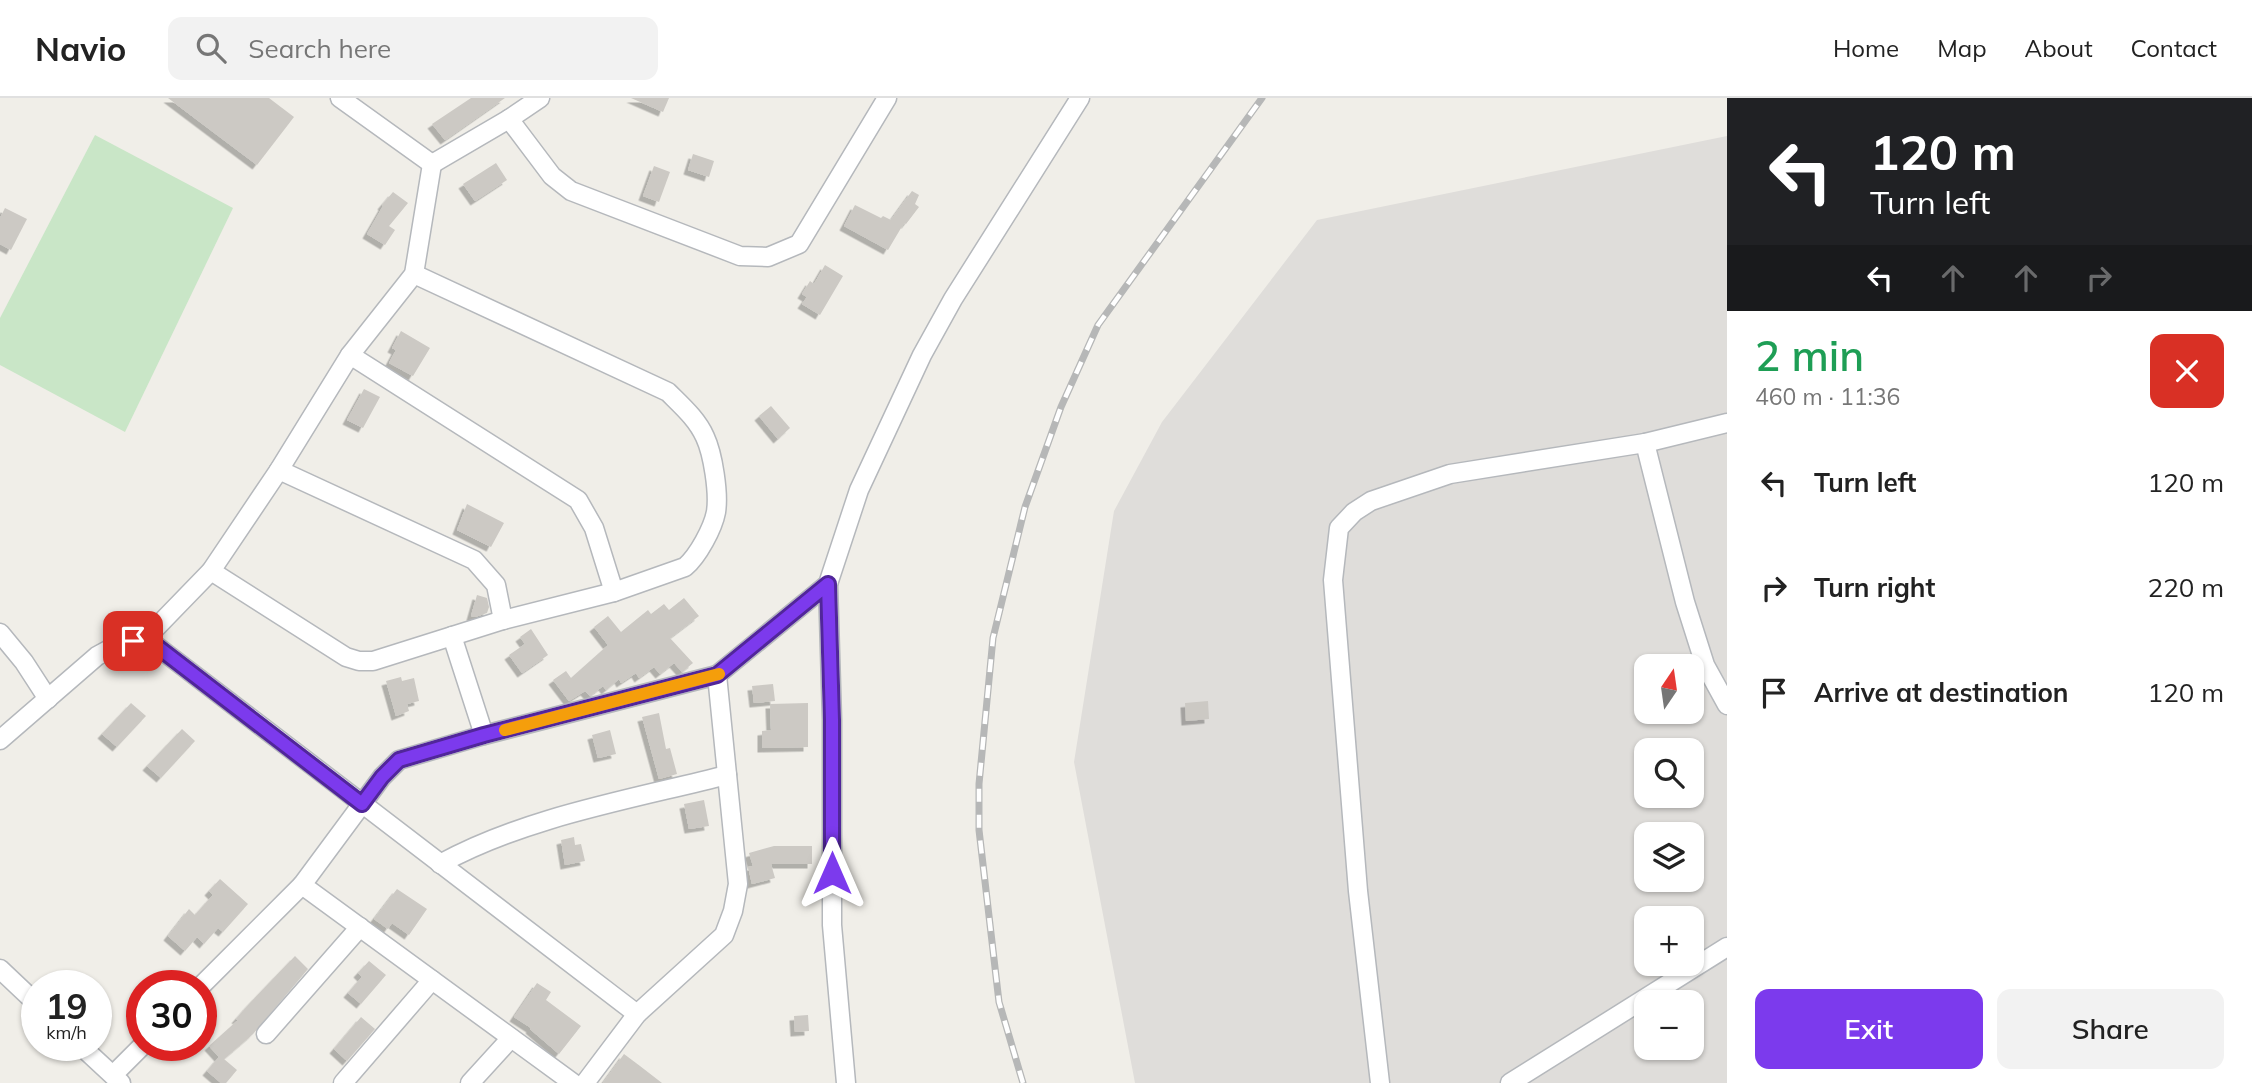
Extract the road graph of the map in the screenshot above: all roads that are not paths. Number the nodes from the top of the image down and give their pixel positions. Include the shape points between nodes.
1 (340, 98) edge
2 (540, 98) edge
3 (887, 98) edge
4 (1080, 98) edge
5 (509, 119) junction
6 (432, 164) junction
7 (414, 274) junction
8 (349, 355) junction
9 (1727, 423) edge
10 (1645, 443) junction
11 (279, 470) junction
12 (211, 571) junction
13 (828, 584) junction
14 (614, 592) junction
15 (503, 620) junction
16 (0, 633) edge
17 (452, 636) junction
18 (146, 638) junction
19 (717, 675) junction
20 (48, 699) junction
21 (1727, 705) edge
22 (484, 735) junction
23 (0, 740) edge
24 (727, 775) junction
25 (362, 804) junction
26 (440, 864) junction
27 (302, 885) junction
28 (360, 927) junction
29 (1727, 947) edge
30 (0, 969) edge
31 (217, 970) edge
32 (432, 980) junction
33 (21, 989) edge
34 (637, 1014) junction
35 (266, 1034) dead end
36 (511, 1038) junction
37 (97, 1061) edge
38 (131, 1061) edge
39 (117, 1079) edge
40 (343, 1083) edge
41 (470, 1083) edge
42 (573, 1083) edge
43 (585, 1083) edge
44 (846, 1083) edge
45 (1380, 1083) edge
46 (1510, 1083) edge

1 - 6 street
2 - 5 street
3 - 5 street via 799,244 768,257 740,256 571,191 552,176
4 - 13 street via 922,355 859,490
5 - 6 street
6 - 7 street
7 - 8 street
7 - 14 street via 668,392 696,421 707,439 716,497 716,512 701,548 685,567
8 - 11 street
8 - 14 street via 578,500 594,528
9 - 10 street
10 - 21 street via 1685,602 1705,665
10 - 45 street via 1450,474 1371,501 1339,528 1333,580 1358,891
11 - 12 street
11 - 15 street via 474,560 496,585
12 - 17 street via 359,661 373,661
12 - 18 street
13 - 19 street
13 - 44 street via 832,925
14 - 15 street
15 - 17 street
16 - 20 street
17 - 22 street
18 - 20 street via 119,644 97,656
18 - 25 street
19 - 22 street
19 - 24 street
20 - 23 street
22 - 25 street via 399,760
24 - 26 street via 525,826
24 - 34 street via 738,884 724,935
25 - 26 street
25 - 27 street
26 - 34 street
27 - 28 street
27 - 31 street
28 - 32 street
28 - 35 street
29 - 46 street
30 - 33 street
32 - 36 street
32 - 40 street
34 - 43 street
36 - 41 street
36 - 42 street
37 - 39 street
38 - 39 street

